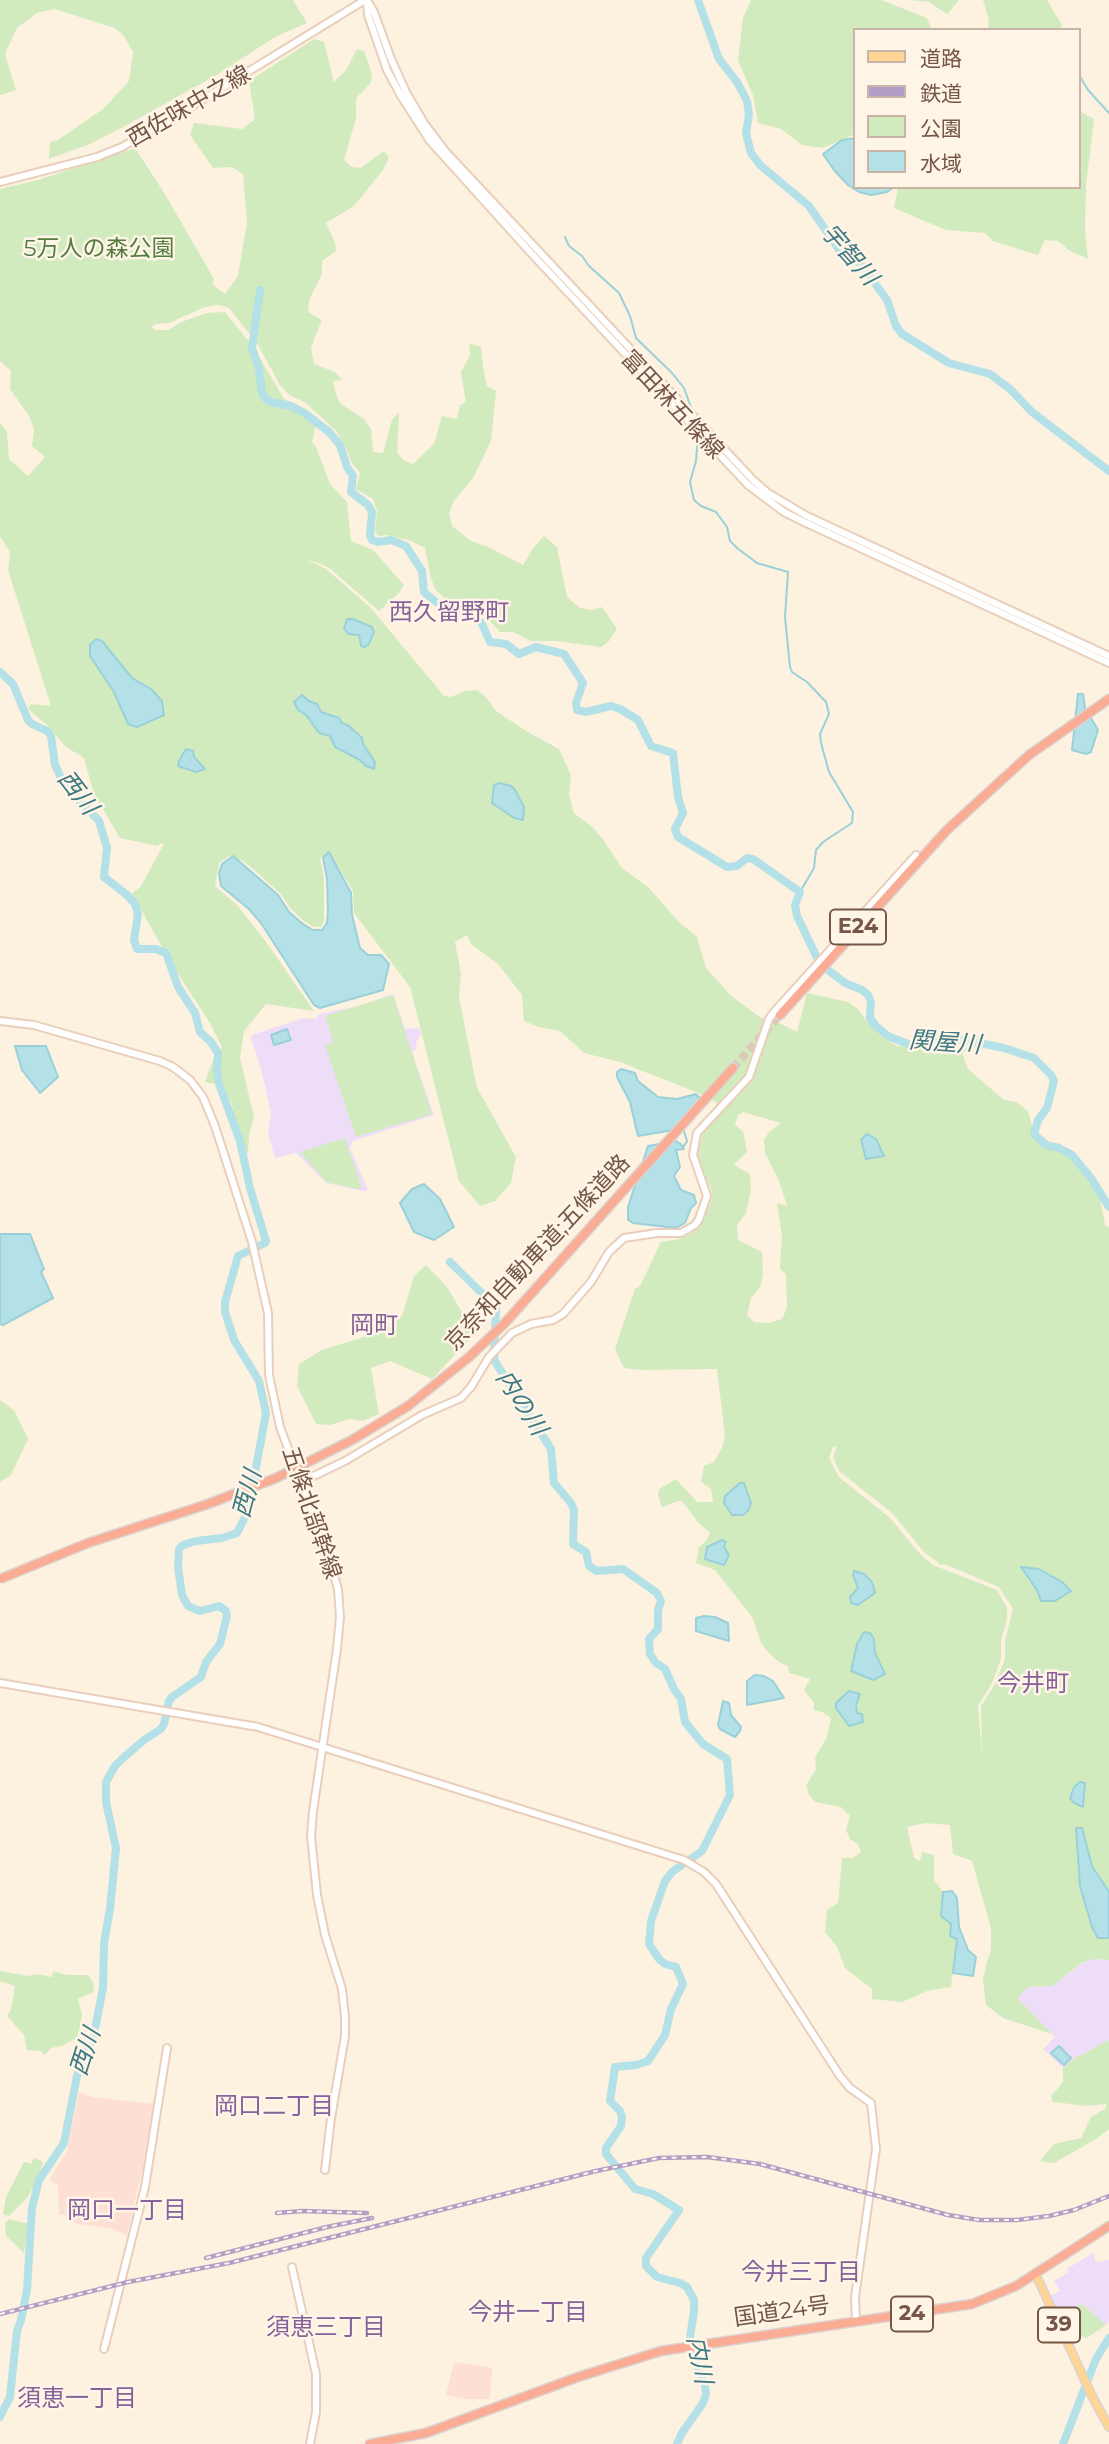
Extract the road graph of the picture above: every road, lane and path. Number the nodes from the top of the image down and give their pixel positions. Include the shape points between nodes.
1 (366, 0) edge
2 (0, 182) edge
3 (716, 448) junction
4 (1109, 656) edge
5 (1109, 663) edge
6 (1109, 699) edge
7 (916, 855) dead end
8 (777, 1013) junction
9 (0, 1021) edge
10 (733, 1068) tunnel mouth
11 (300, 1482) junction
12 (0, 1579) edge
13 (0, 1683) edge
14 (322, 1749) junction
15 (167, 2049) dead end
16 (325, 2170) dead end
17 (1109, 2226) edge
18 (292, 2267) dead end
19 (1035, 2275) junction
20 (856, 2321) junction
21 (104, 2349) dead end
22 (1109, 2427) edge
23 (310, 2444) edge
24 (370, 2444) edge

1 - 2 street, 西佐味中之線 via 121,147
1 - 3 street, 富田林五條線 via 387,70 430,141
3 - 4 street, 富田林五條線 via 768,494 797,511
3 - 5 street, 富田林五條線 via 748,485 784,512
6 - 8 highway, E24 via 999,781
7 - 8 street
8 - 11 street via 769,1019 749,1077 697,1133 692,1155 707,1196 695,1225 681,1233 624,1238 563,1314 509,1335 461,1398
9 - 11 street, 五條北部幹線 via 45,1028 160,1061 190,1080 203,1097 252,1242 268,1313 273,1397
10 - 12 highway, 京奈和自動車道;五條道路, bridge via 525,1301 468,1358 408,1406 276,1478 88,1543
11 - 14 street, 五條北部幹線 via 338,1589 337,1649
13 - 14 street via 258,1727
14 - 16 street, 五條北部幹線 via 313,1811 313,1856 325,1935 342,1989 345,2026
14 - 20 street via 688,1862 716,1884 840,2076 871,2103 876,2149 855,2297
15 - 21 street via 145,2187
17 - 19 highway, 国道24号 / 24
18 - 23 street via 316,2374
19 - 20 highway, 国道24号 / 24 via 972,2304
19 - 22 main road, 39
20 - 24 highway, 国道24号 / 24 via 661,2351 426,2433

